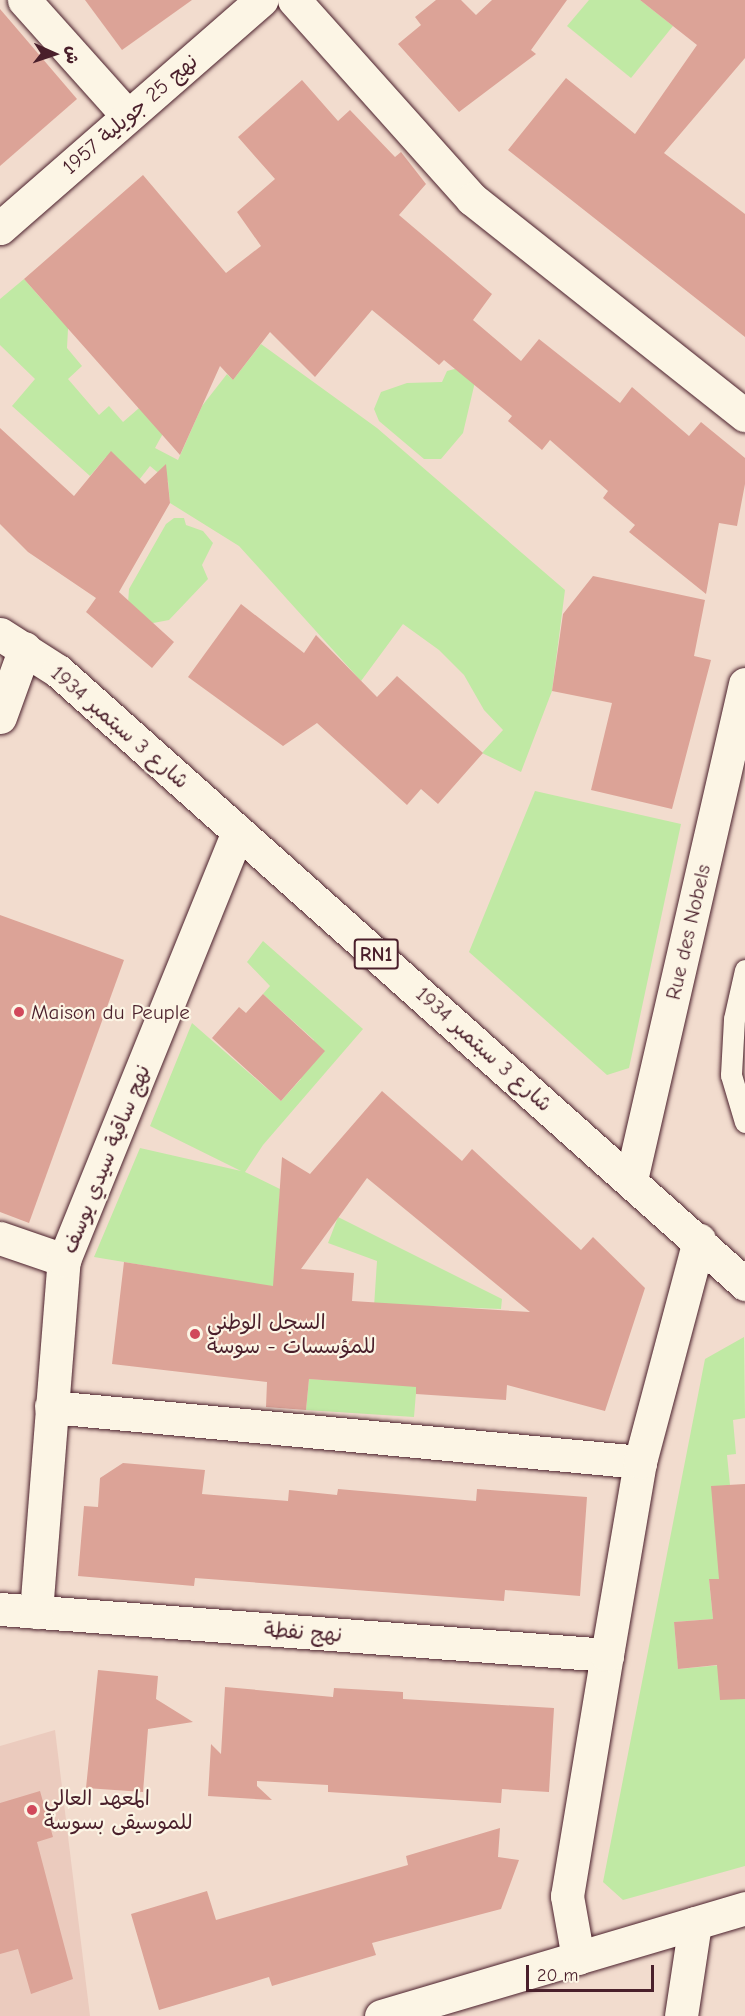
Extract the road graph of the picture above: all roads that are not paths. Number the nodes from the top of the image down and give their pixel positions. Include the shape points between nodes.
1 (24, 0) edge
2 (261, 0) edge
3 (294, 0) edge
4 (127, 116) junction
5 (0, 228) edge
6 (745, 415) edge
7 (12, 641) edge
8 (745, 684) edge
9 (0, 717) edge
10 (238, 832) junction
11 (745, 970) edge
12 (745, 1122) edge
13 (631, 1180) junction
14 (0, 1238) edge
15 (699, 1240) junction
16 (64, 1260) junction
17 (745, 1284) edge
18 (51, 1407) junction
19 (640, 1462) junction
20 (0, 1609) edge
21 (36, 1612) junction
22 (607, 1655) junction
23 (745, 1908) edge
24 (695, 1923) junction
25 (578, 1958) junction
26 (381, 2016) edge
27 (681, 2016) edge

1 - 4 street
2 - 4 street, نهج 25 جويلية 1957
3 - 6 street via 472,199
4 - 5 street, نهج 25 جويلية 1957
7 - 9 street
7 - 10 street, شارع 3 سبتمبر 1934 / RN1 via 58,671
8 - 13 street, Rue des Nobels
10 - 13 street, شارع 3 سبتمبر 1934 / RN1
10 - 16 street, نهج ساقية سيدي يوسف
11 - 12 lane via 734,1019 731,1075
13 - 15 street, شارع 3 سبتمبر 1934 / RN1
14 - 16 street
15 - 17 street, شارع 3 سبتمبر 1934 / RN1
15 - 19 street
16 - 18 street, نهج ساقية سيدي يوسف
18 - 19 street
18 - 21 street, نهج ساقية سيدي يوسف
19 - 22 street
20 - 21 street, نهج نفطة
21 - 22 street, نهج نفطة
22 - 25 street via 567,1896
23 - 24 street
24 - 25 street
24 - 27 street
25 - 26 street

